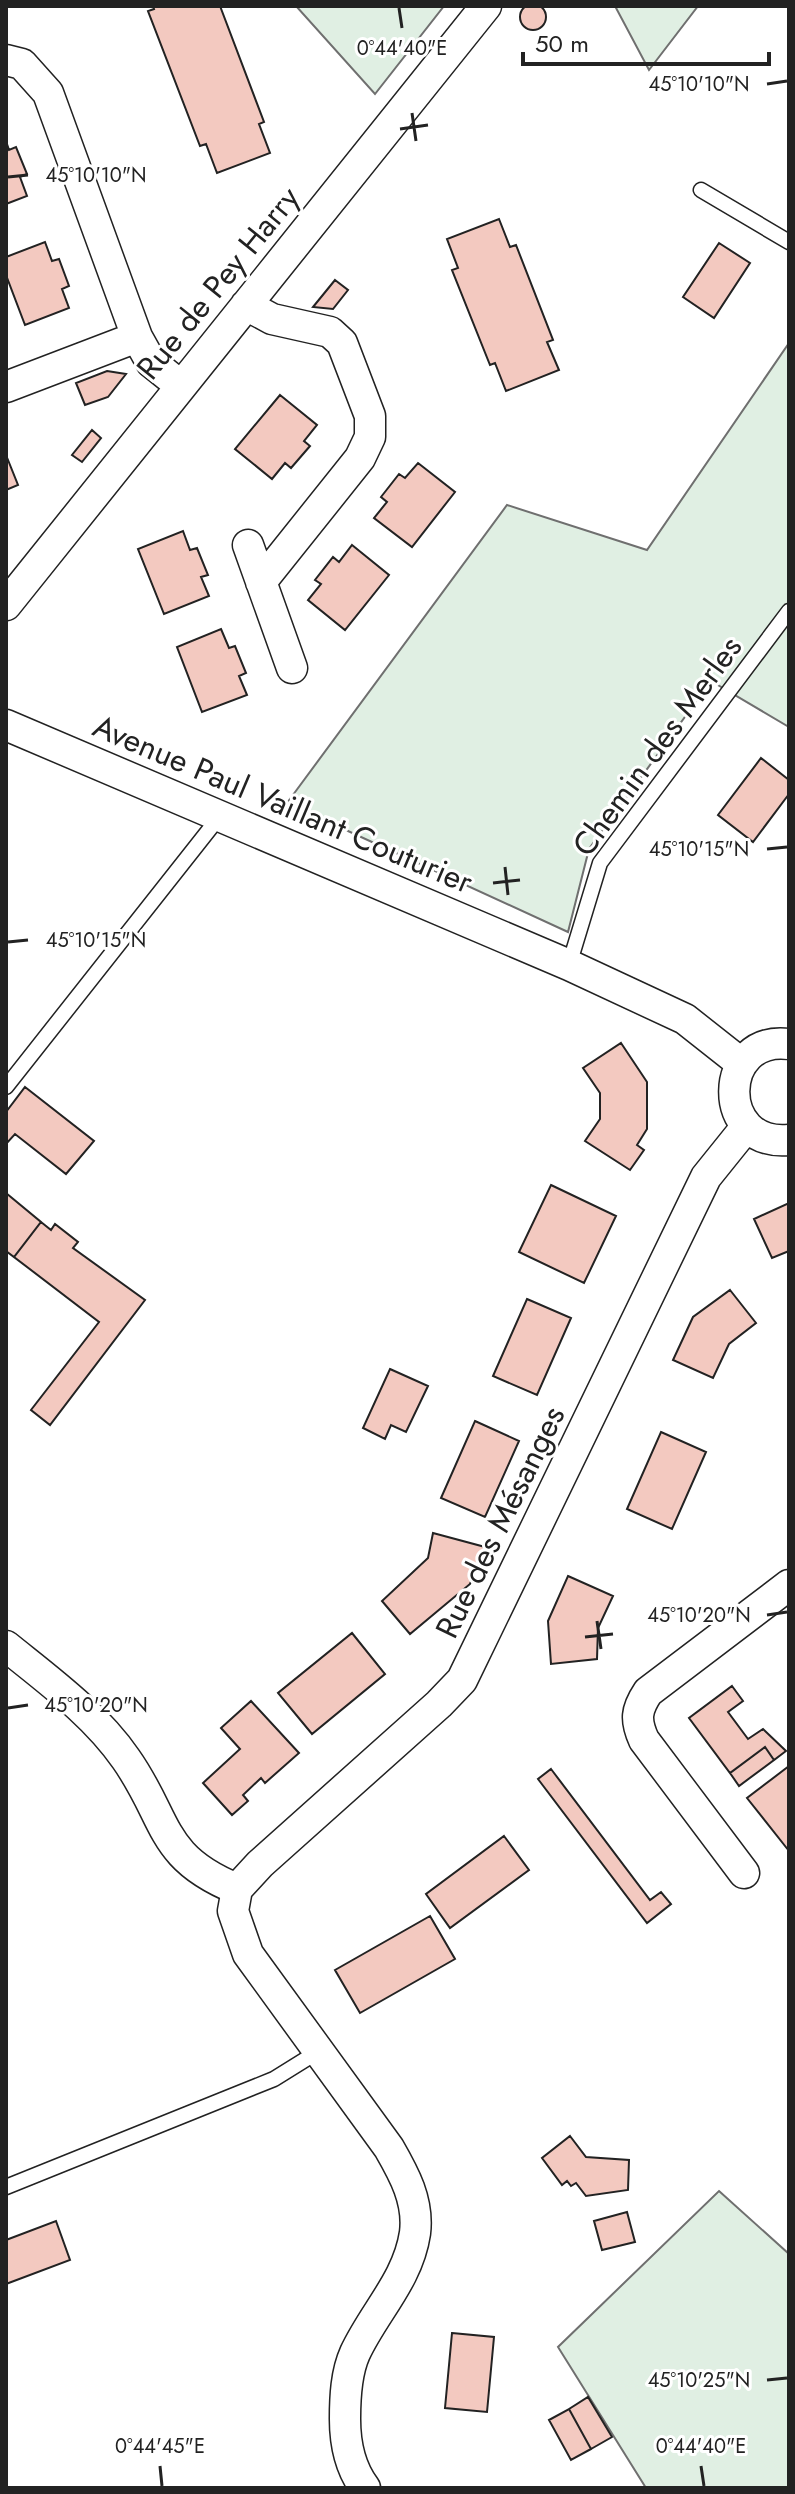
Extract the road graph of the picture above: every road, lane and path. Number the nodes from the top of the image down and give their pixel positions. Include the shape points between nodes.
1 (486, 6) edge
2 (6, 60) edge
3 (701, 190) dead end
4 (789, 242) edge
5 (246, 305) junction
6 (137, 337) junction
7 (181, 386) junction
8 (6, 387) edge
9 (248, 545) dead end
10 (261, 582) junction
11 (6, 605) edge
12 (789, 611) edge
13 (292, 668) dead end
14 (6, 725) edge
15 (220, 816) junction
16 (569, 965) junction
17 (789, 1044) edge
18 (742, 1064) junction
19 (6, 1087) edge
20 (747, 1126) junction
21 (789, 1140) edge
22 (789, 1585) edge
23 (6, 1646) edge
24 (744, 1873) dead end
25 (237, 1889) junction
26 (319, 2051) junction
27 (6, 2187) edge
28 (365, 2488) edge

1 - 5 street, Rue de Pey Harry
2 - 6 street via 22,64 48,93
3 - 4 lane
5 - 7 street, Rue de Pey Harry
5 - 10 street via 272,319 330,332 342,343 370,416 370,437 360,458
6 - 7 street via 151,362
6 - 8 street
7 - 11 street, Rue de Pey Harry
9 - 10 street
10 - 13 street
12 - 16 lane, Chemin des Merles via 600,863
14 - 15 street, Avenue Paul Vaillant Couturier
15 - 16 street, Avenue Paul Vaillant Couturier
15 - 19 lane
16 - 18 street, Avenue Paul Vaillant Couturier via 685,1019
17 - 18 street via 768,1045
18 - 20 street via 733,1089
20 - 21 street via 770,1140
20 - 25 street, Rue des Mésanges via 706,1177 462,1680
22 - 24 street via 648,1692 637,1708 644,1740
23 - 25 street via 106,1734 187,1862
25 - 26 street via 233,1911 248,1954
26 - 27 lane via 274,2079
26 - 28 street via 389,2148 407,2179 414,2206 410,2255 355,2354 349,2375 348,2455

